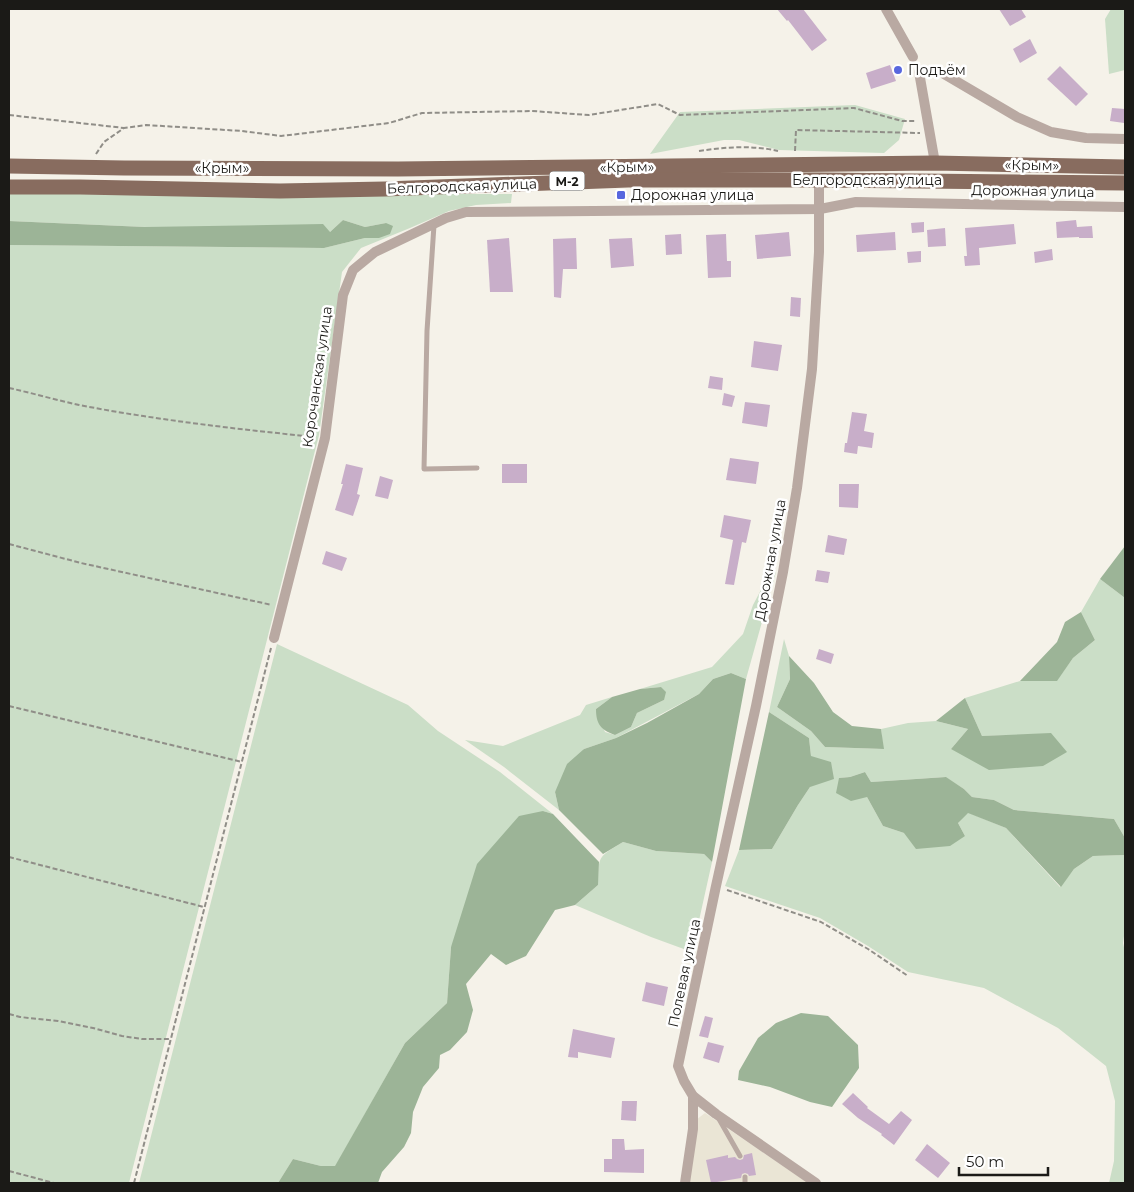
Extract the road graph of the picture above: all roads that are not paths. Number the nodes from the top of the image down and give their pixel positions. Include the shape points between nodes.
1 (886, 9) edge
2 (913, 57) dead end
3 (919, 72) dead end
4 (944, 74) dead end
5 (1125, 139) edge
6 (935, 163) junction
7 (9, 166) edge
8 (83, 167) junction
9 (1125, 167) edge
10 (820, 180) junction
11 (1125, 183) edge
12 (9, 187) edge
13 (80, 187) junction
14 (1125, 207) edge
15 (820, 209) junction
16 (434, 224) junction
17 (477, 468) dead end
18 (274, 638) road end
19 (756, 706) joint
20 (693, 1096) junction
21 (716, 1114) junction
22 (740, 1156) dead end
23 (685, 1183) edge
24 (816, 1183) edge

1 - 2 street
3 - 6 street
4 - 5 street via 1052,132 1086,138
6 - 8 main road, «Крым» / М-2 via 398,169
6 - 9 main road, «Крым» / М-2
7 - 8 main road, «Крым» / М-2
8 - 13 main road
10 - 11 main road, Белгородская улица / М-2
10 - 13 main road, Белгородская улица / М-2 via 628,180 280,191
10 - 15 street, Дорожная улица
12 - 13 main road, Белгородская улица / М-2
14 - 15 street, Дорожная улица via 856,202
15 - 16 street, Дорожная улица via 466,212
15 - 19 street, Дорожная улица via 812,369 797,488
16 - 17 lane via 427,330 424,469
16 - 18 street, Корочанская улица via 375,252 353,270 343,295 325,438
19 - 20 street, Полевая улица via 678,1066
20 - 21 street, Полевая улица
20 - 23 street via 693,1128
21 - 22 lane
21 - 24 street, Полевая улица

